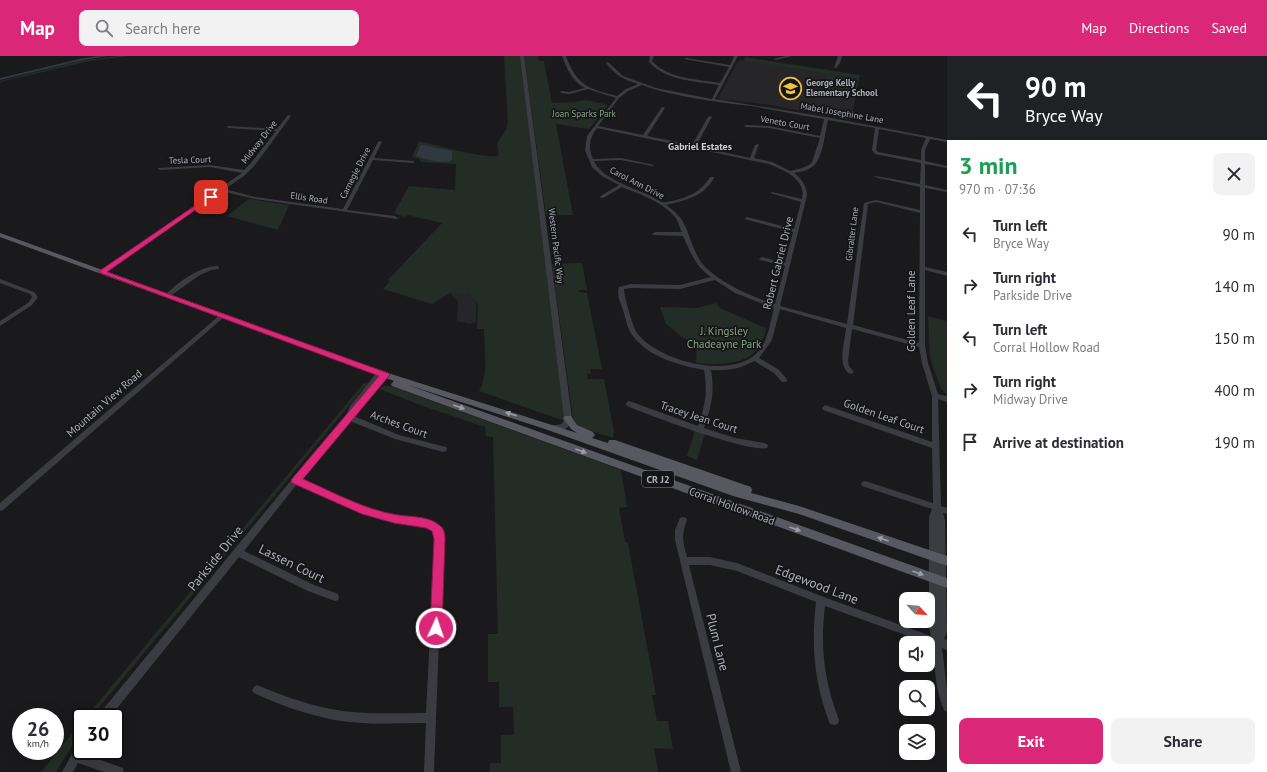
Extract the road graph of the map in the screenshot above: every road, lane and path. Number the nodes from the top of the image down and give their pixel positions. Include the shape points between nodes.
1 (522, 56) edge
2 (564, 56) edge
3 (652, 56) edge
4 (736, 56) edge
5 (790, 56) edge
6 (840, 56) edge
7 (776, 58) dead end
8 (686, 59) dead end
9 (608, 63) dead end
10 (731, 66) junction
11 (835, 67) dead end
12 (640, 84) junction
13 (721, 84) junction
14 (588, 88) junction
15 (562, 92) dead end
16 (618, 98) junction
17 (713, 100) junction
18 (664, 108) dead end
19 (289, 116) dead end
20 (710, 117) dead end
21 (826, 118) junction
22 (746, 126) dead end
23 (229, 127) dead end
24 (596, 127) junction
25 (877, 127) junction
26 (279, 130) junction
27 (644, 137) junction
28 (821, 137) junction
29 (928, 137) junction
30 (380, 142) dead end
31 (947, 142) edge
32 (757, 145) dead end
33 (693, 148) junction
34 (371, 159) junction
35 (752, 159) junction
36 (591, 160) junction
37 (413, 162) dead end
38 (924, 162) junction
39 (652, 165) dead end
40 (947, 167) edge
41 (160, 169) dead end
42 (245, 172) junction
43 (790, 172) junction
44 (876, 177) dead end
45 (712, 178) dead end
46 (622, 185) junction
47 (923, 186) junction
48 (222, 190) junction
49 (947, 191) edge
50 (772, 193) dead end
51 (601, 196) dead end
52 (804, 201) junction
53 (663, 204) junction
54 (344, 211) junction
55 (923, 212) junction
56 (394, 218) dead end
57 (747, 219) dead end
58 (796, 231) junction
59 (655, 234) dead end
60 (685, 234) junction
61 (0, 235) edge
62 (0, 240) edge
63 (18, 243) junction
64 (762, 259) dead end
65 (787, 265) junction
66 (217, 268) dead end
67 (922, 268) junction
68 (101, 272) junction
69 (947, 274) edge
70 (714, 278) junction
71 (0, 281) edge
72 (167, 296) junction
73 (777, 307) junction
74 (222, 316) junction
75 (0, 324) edge
76 (850, 326) junction
77 (922, 346) junction
78 (755, 358) junction
79 (708, 368) junction
80 (851, 372) dead end
81 (383, 374) junction
82 (784, 380) dead end
83 (935, 396) junction
84 (947, 399) edge
85 (629, 404) dead end
86 (825, 408) dead end
87 (348, 417) junction
88 (568, 418) junction
89 (529, 420) junction
90 (553, 428) junction
91 (700, 429) junction
92 (523, 430) junction
93 (764, 446) dead end
94 (936, 446) junction
95 (443, 449) dead end
96 (296, 480) junction
97 (865, 484) dead end
98 (937, 507) junction
99 (0, 508) edge
100 (799, 510) junction
101 (947, 511) edge
102 (683, 520) dead end
103 (238, 552) junction
104 (941, 559) edge
105 (685, 561) junction
106 (941, 581) edge
107 (335, 597) dead end
108 (821, 600) junction
109 (942, 644) edge
110 (257, 690) dead end
111 (947, 707) edge
112 (111, 708) edge
113 (432, 718) junction
114 (834, 720) dead end
115 (74, 760) edge
116 (93, 760) edge
117 (736, 771) edge
118 (67, 772) edge
119 (119, 772) edge
120 (429, 772) edge

1 - 88 street, Western Pacific Way
2 - 14 street via 571,74
3 - 13 street via 650,61 653,65 664,72
4 - 10 street
5 - 7 street
6 - 11 street
8 - 10 street
9 - 12 street, Mabel Josephine Lane via 622,77
10 - 13 street
12 - 16 street
12 - 17 street, Mabel Josephine Lane
13 - 17 street
14 - 15 street via 569,93
14 - 16 street
16 - 24 street
17 - 21 street, Mabel Josephine Lane
18 - 27 street
19 - 26 street, Midway Drive
20 - 33 street
21 - 25 street, Mabel Josephine Lane
21 - 28 street
22 - 28 street, Veneto Court via 769,127
23 - 26 street
24 - 27 street
24 - 36 street via 587,143
25 - 29 street, Mabel Josephine Lane
25 - 38 street via 875,152
26 - 42 street, Midway Drive
27 - 33 street
28 - 43 street via 813,164
29 - 31 street, Mabel Josephine Lane
29 - 38 street, Golden Leaf Lane via 924,147
30 - 34 street, Carnegie Drive
32 - 35 street
33 - 35 street
34 - 37 street
34 - 54 street, Carnegie Drive
35 - 43 street via 770,163
36 - 39 street via 622,159
36 - 46 street, Carol Ann Drive via 599,171
38 - 40 street
38 - 47 street, Golden Leaf Lane
41 - 42 street, Tesla Court via 210,166
42 - 48 street, Midway Drive
43 - 52 street, Robert Gabriel Drive via 805,189
44 - 47 street
45 - 53 street via 701,192
46 - 51 street
46 - 53 street, Carol Ann Drive
47 - 49 street
47 - 55 street, Golden Leaf Lane
48 - 54 street, Ellis Road via 255,198
48 - 68 street, Midway Drive
50 - 52 street
52 - 58 street, Robert Gabriel Drive
53 - 60 street, Carol Ann Drive via 679,220
54 - 56 street, Ellis Road
55 - 67 street, Golden Leaf Lane
55 - 76 street, Gibralter Lane via 876,202 866,203
57 - 58 street
58 - 65 street, Robert Gabriel Drive
59 - 60 street
60 - 70 street, Carol Ann Drive via 696,259
61 - 63 main road, Corral Hollow Road / CR J2
62 - 63 main road
63 - 68 main road, Corral Hollow Road / CR J2
64 - 65 street
65 - 73 street, Robert Gabriel Drive
66 - 72 street via 206,268
67 - 69 street
67 - 77 street, Golden Leaf Lane
68 - 72 main road, Corral Hollow Road / CR J2
70 - 73 street, Carol Ann Drive via 746,296
70 - 79 street via 680,286 623,286 620,291 632,329 642,342 683,364
71 - 75 street via 35,295 30,304
72 - 74 main road, Corral Hollow Road / CR J2
73 - 76 street, Carol Ann Drive
73 - 78 street, Robert Gabriel Drive via 766,346
74 - 81 main road, Corral Hollow Road / CR J2
74 - 99 street, Mountain View Road
76 - 77 street, Carol Ann Drive
76 - 80 street via 846,367
77 - 83 street, Golden Leaf Lane
78 - 79 street via 735,366
78 - 82 street via 776,371
79 - 91 street via 710,398
81 - 87 street, Parkside Drive via 357,410
89 -> 81 main road, Corral Hollow Road / CR J2
81 -> 92 main road, Corral Hollow Road / CR J2 via 395,384
83 - 84 street
83 - 94 street, Golden Leaf Lane
85 - 91 street, Tracey Jean Court
86 - 94 street, Golden Leaf Court
87 - 95 street, Arches Court via 404,438
87 - 96 street, Parkside Drive
88 - 90 street via 564,426
88 - 100 main road via 580,431
89 - 90 main road, Corral Hollow Road / CR J2
89 - 92 main road via 523,424
90 - 100 main road, Corral Hollow Road / CR J2 via 733,492
91 - 93 street, Tracey Jean Court via 747,444
92 -> 106 main road, Corral Hollow Road / CR J2
94 - 98 street, Golden Leaf Lane
96 - 103 street, Parkside Drive
96 - 113 street via 362,509 394,519 427,524 436,528 439,533
97 - 98 street
98 - 101 street
98 - 104 street, Golden Leaf Lane via 942,520
104 -> 100 main road, Corral Hollow Road / CR J2
102 - 105 street, Plum Lane via 679,540
103 - 107 street, Lassen Court
103 - 112 street, Parkside Drive
104 - 106 street, Golden Leaf Lane
105 - 108 street, Edgewood Lane via 710,561 737,567
105 - 117 street, Plum Lane
106 - 109 street, Golden Leaf Lane
108 - 109 street, Edgewood Lane
108 - 114 street via 817,628 818,655 821,680
109 - 111 street, Golden Leaf Lane via 940,677
110 - 113 street via 285,703 342,716
113 - 120 street
115 - 118 street
116 - 119 street

